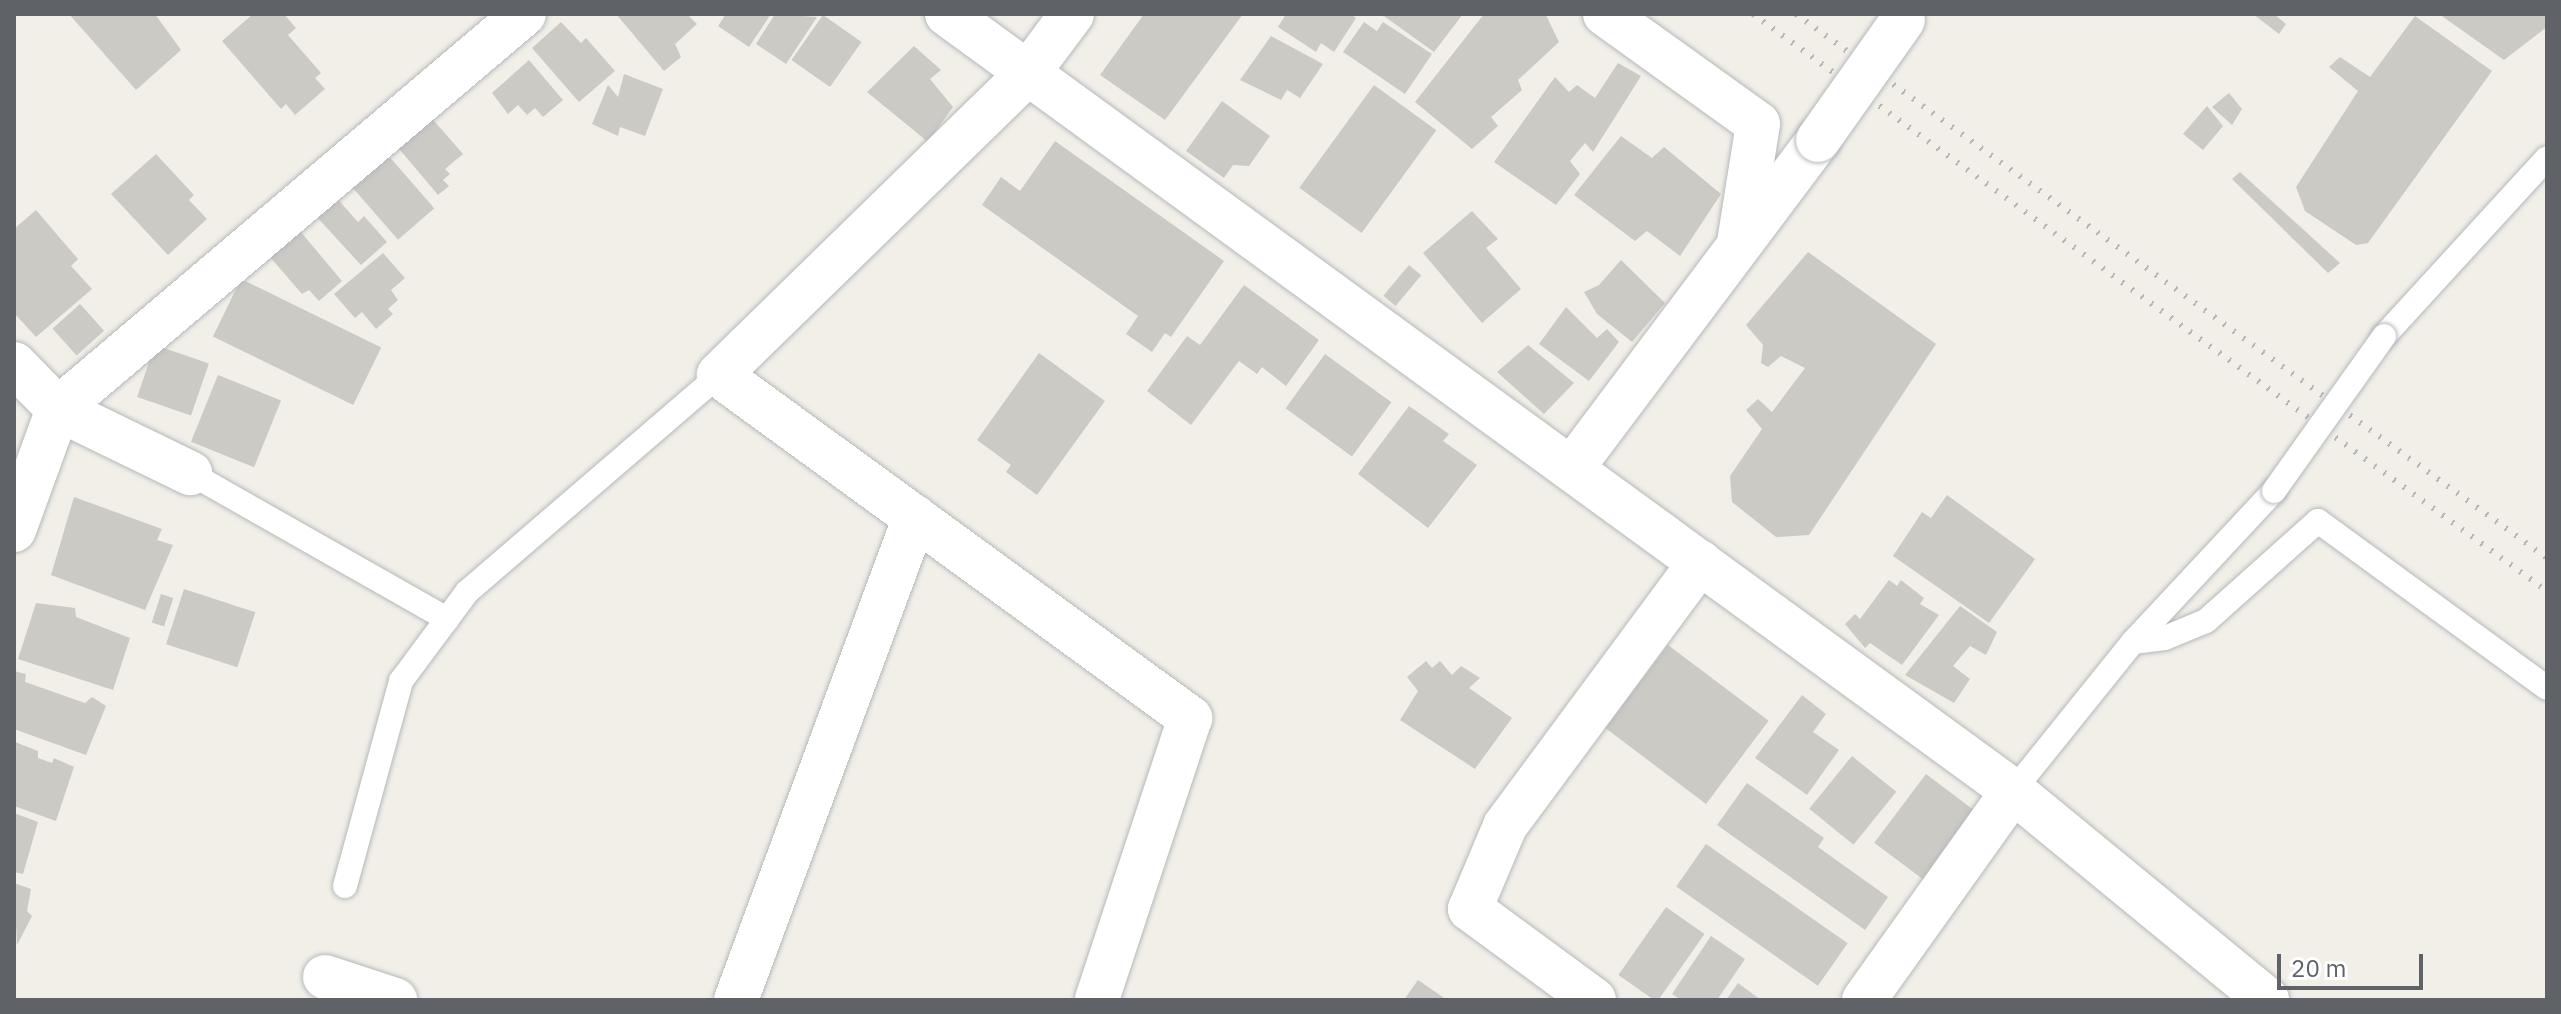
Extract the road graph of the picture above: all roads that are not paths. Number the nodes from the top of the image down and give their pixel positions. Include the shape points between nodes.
1 (524, 14) edge
2 (947, 14) edge
3 (1072, 14) edge
4 (1605, 14) edge
5 (1906, 17) edge
6 (1028, 73) junction
7 (2547, 158) edge
8 (1738, 249) junction
9 (14, 364) edge
10 (719, 375) junction
11 (58, 409) junction
12 (1572, 468) junction
13 (190, 473) joint
14 (915, 517) junction
15 (14, 530) edge
16 (1700, 562) junction
17 (447, 619) junction
18 (2133, 642) junction
19 (2547, 688) edge
20 (2013, 791) junction
21 (345, 886) dead end
22 (325, 977) dead end
23 (395, 1000) edge
24 (736, 1000) edge
25 (1097, 1000) edge
26 (1594, 1000) edge
27 (1864, 1000) edge
28 (2267, 1000) edge

1 - 11 street
2 - 6 street
3 - 6 street
4 - 8 street via 1758,124
5 - 8 street, bridge
6 - 10 street
6 - 12 street
7 - 18 lane, bridge via 2384,336 2274,491
8 - 12 street
9 - 11 street
10 - 14 street
10 - 17 lane via 467,592
11 - 13 street
11 - 15 street
12 - 16 street
13 - 17 lane
14 - 24 street
14 - 25 street via 1190,718
16 - 20 street
16 - 26 street via 1505,826 1470,909
17 - 21 lane via 401,681
18 - 19 lane via 2165,638 2206,621 2318,521
18 - 20 lane
20 - 27 street
20 - 28 street
22 - 23 street

